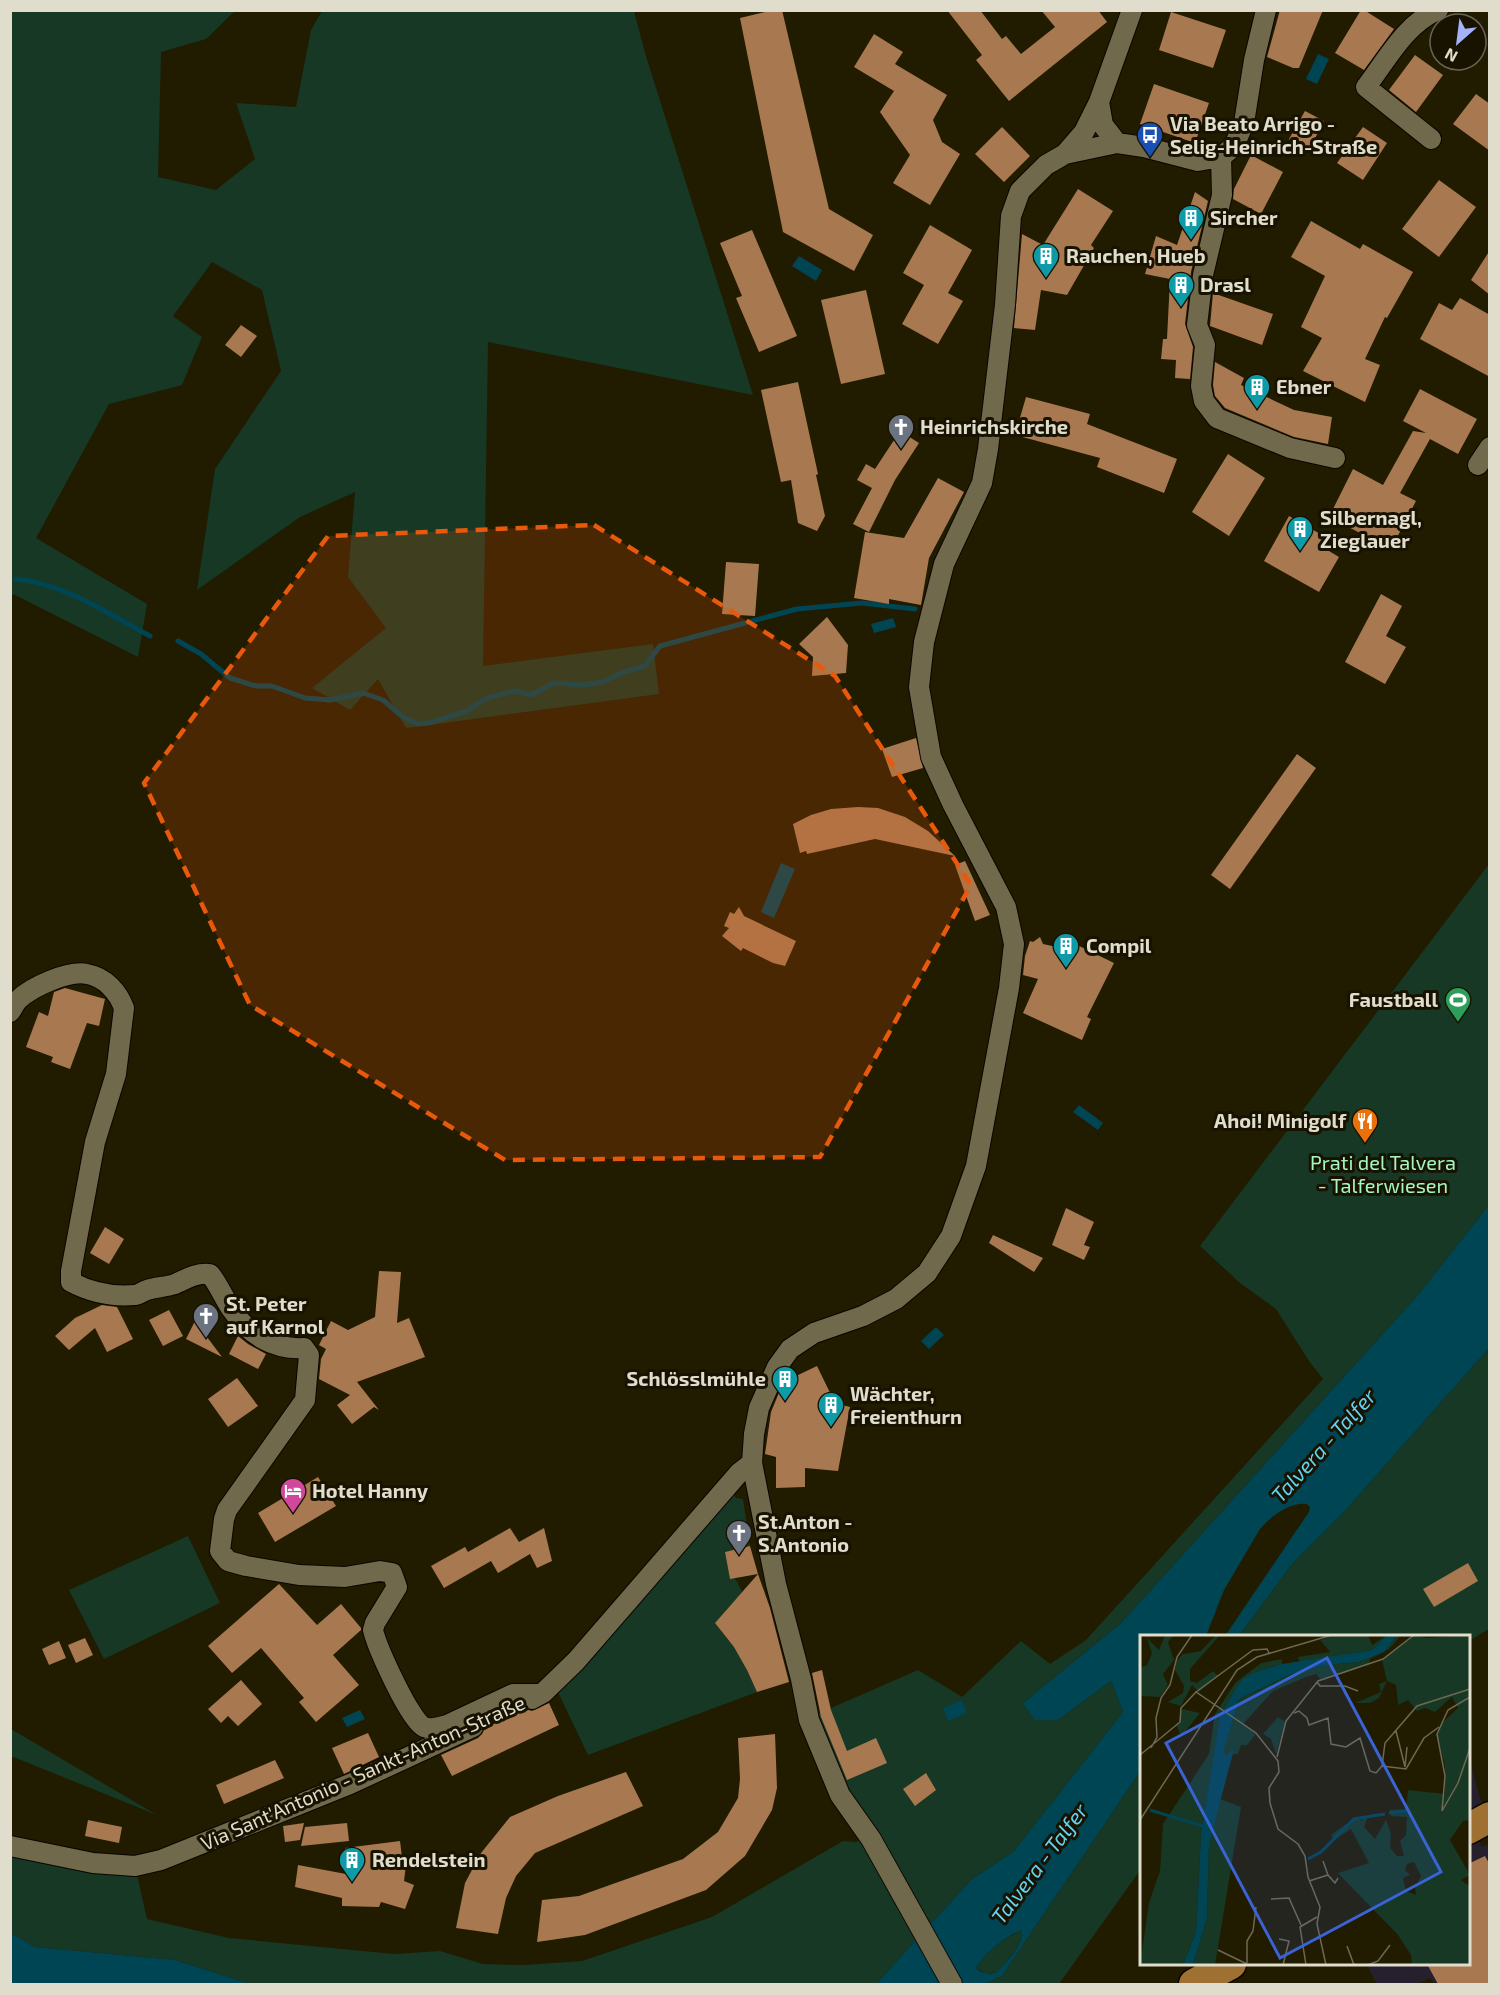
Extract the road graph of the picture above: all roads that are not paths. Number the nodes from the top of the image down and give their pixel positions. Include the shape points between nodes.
1 (1132, 10) edge
2 (1266, 10) edge
3 (1438, 10) edge
4 (1100, 102) junction
5 (1431, 139) dead end
6 (1117, 143) junction
7 (1065, 154) junction
8 (1221, 157) junction
9 (1490, 447) edge
10 (1335, 458) dead end
11 (1478, 465) dead end
12 (15, 1006) edge
13 (752, 1463) junction
14 (542, 1694) junction
15 (1490, 1817) edge
16 (1470, 1828) edge
17 (10, 1846) edge
18 (1229, 1965) edge
19 (952, 1984) edge
20 (1194, 1984) edge

1 - 4 street
2 - 8 street via 1244,123 1234,146
3 - 5 street via 1408,31 1366,87
4 - 6 street via 1103,124
4 - 7 street
6 - 7 street
6 - 8 street via 1198,161
7 - 13 street via 1020,191 1011,216 1005,305 982,483 944,564 924,642 919,687 931,757 1006,907 1014,944 1010,987 976,1166 951,1236 927,1273 896,1299 863,1316 814,1333 790,1349 777,1367 759,1408
8 - 10 street via 1222,195 1203,275 1197,325 1205,345 1201,386 1204,401 1217,418 1290,448
9 - 11 street
12 - 14 street via 62,976 87,973 105,981 124,1008 116,1074 95,1142 71,1282 99,1293 137,1295 210,1274 231,1310 258,1336 288,1349 304,1348 309,1355 304,1400 225,1515 220,1551 223,1555 228,1561 246,1566 299,1575 392,1573 397,1587 373,1630 400,1692 414,1718 424,1727 447,1725 513,1694
13 - 14 street, Via Sant'Antonio - Sankt-Anton-Straße
13 - 19 street via 809,1720 840,1795 871,1839
14 - 17 street, Via Sant'Antonio - Sankt-Anton-Straße via 350,1784 172,1857 135,1866 93,1863
15 - 16 main road
18 - 20 main road

